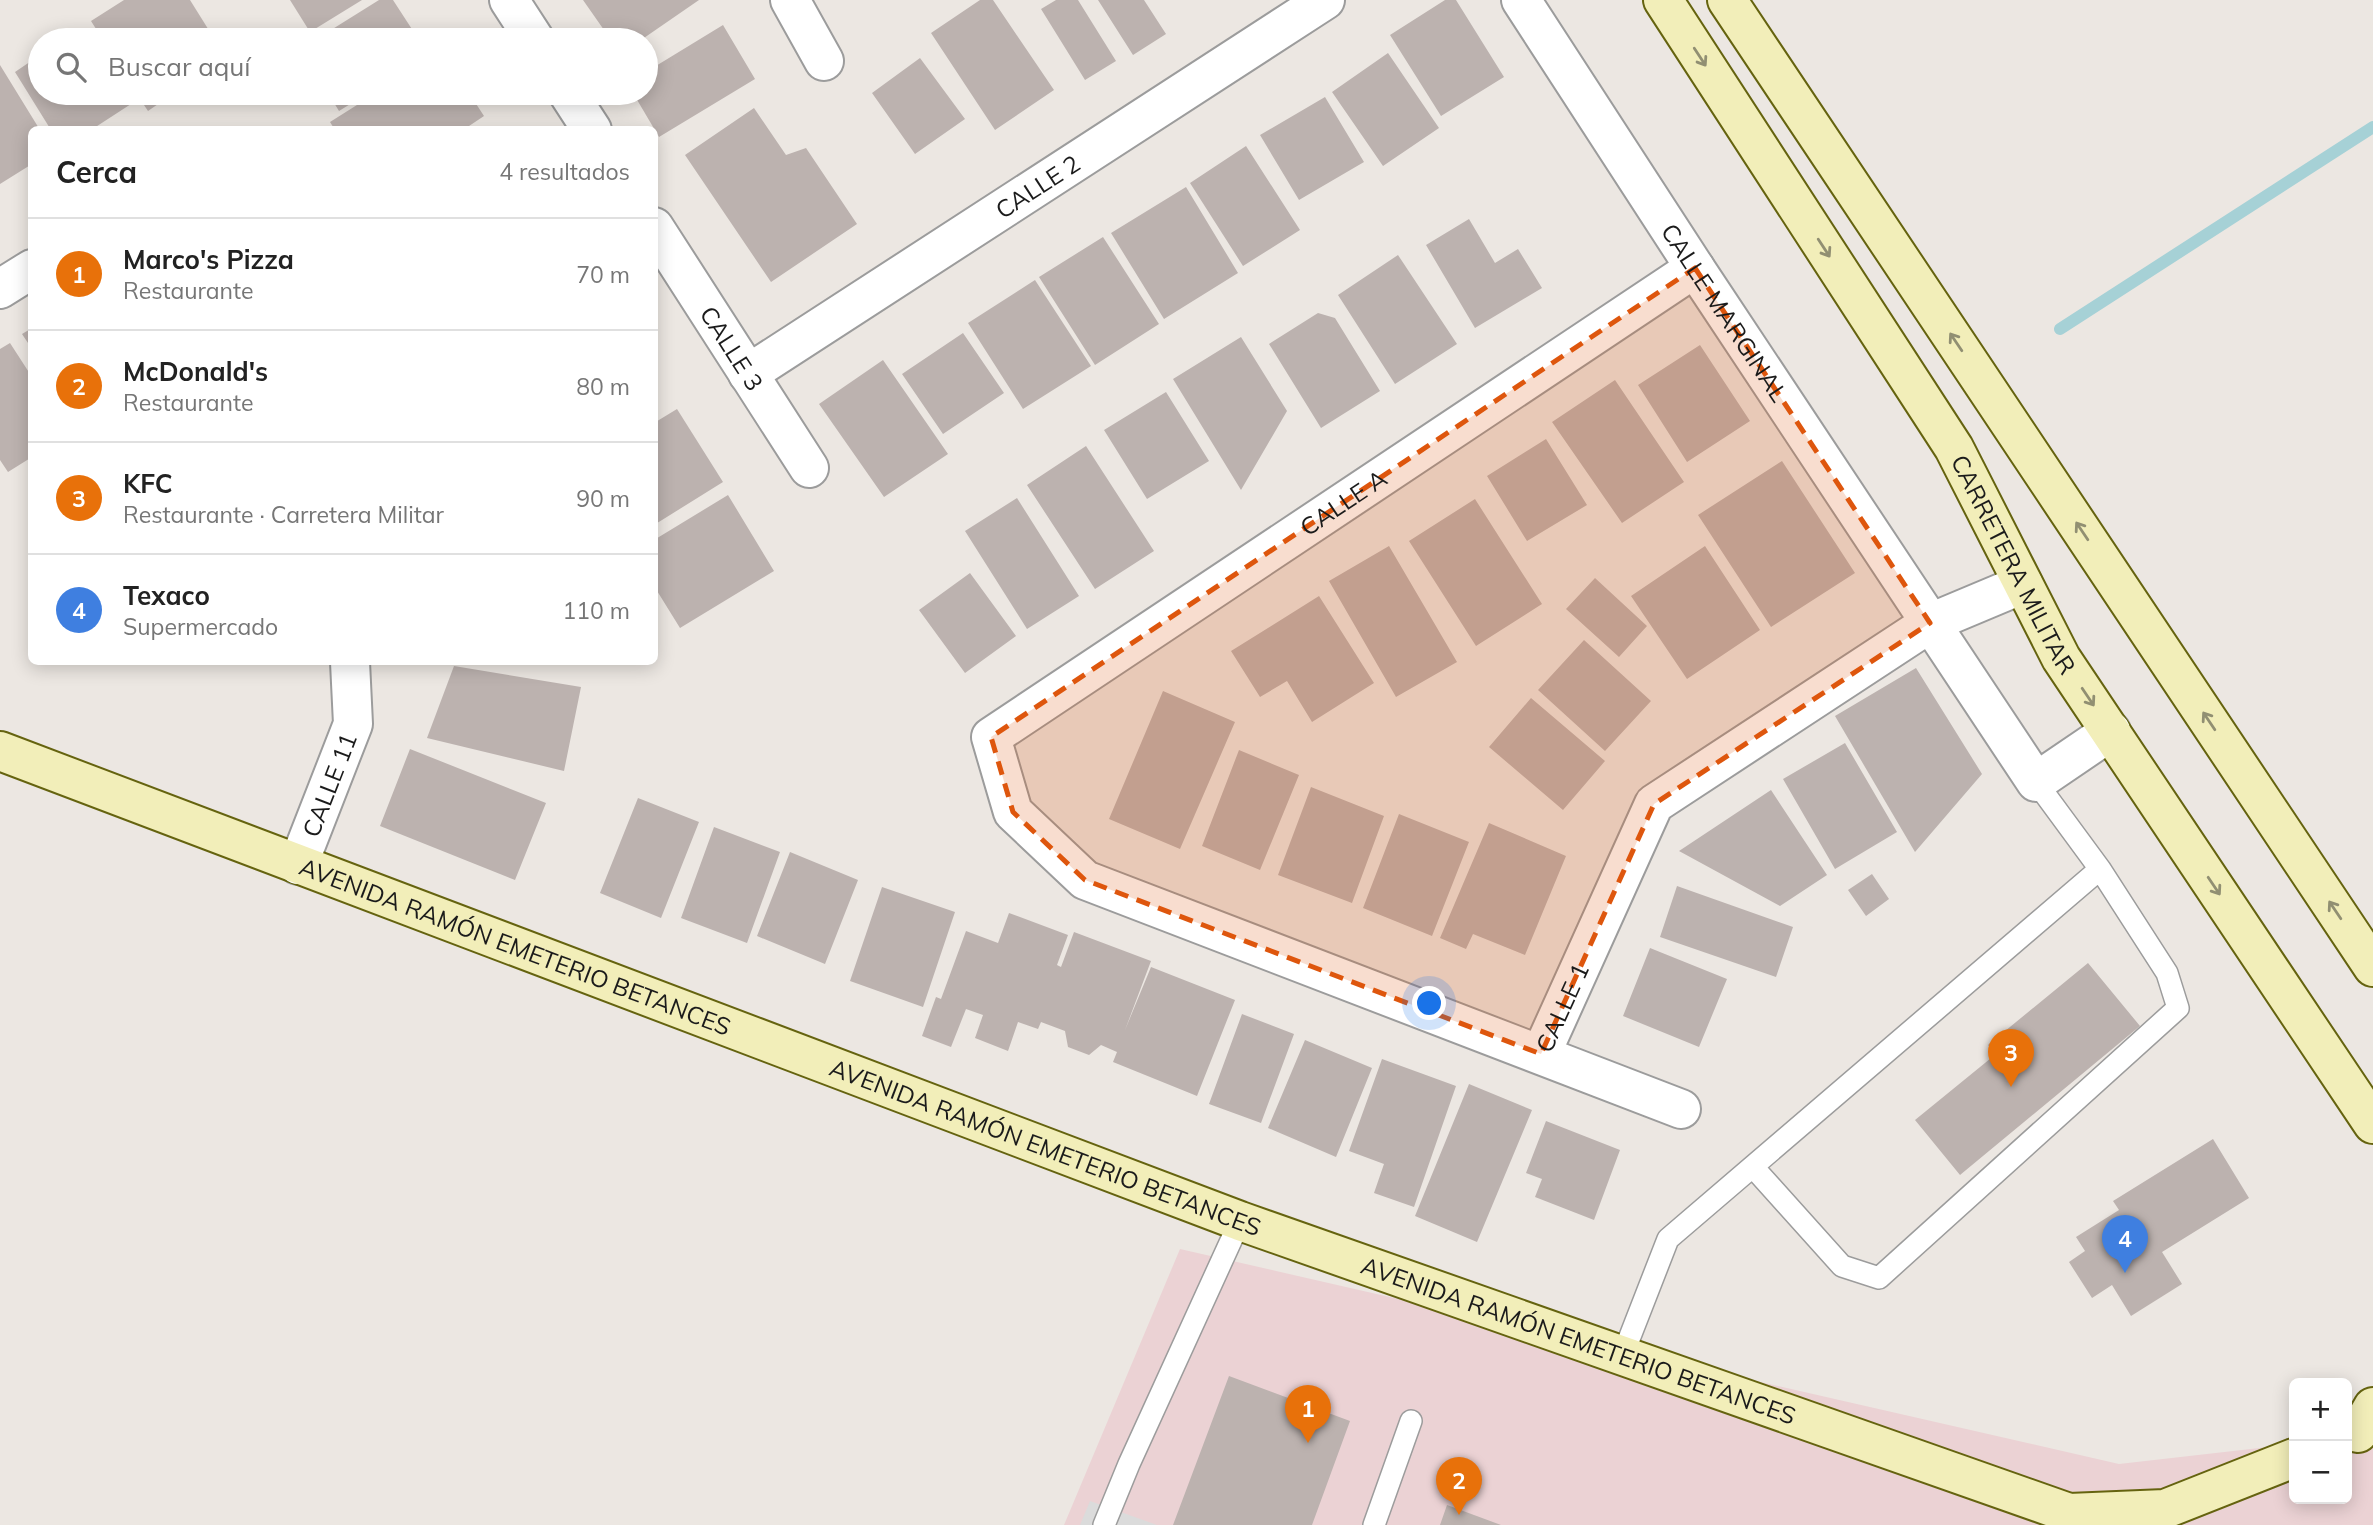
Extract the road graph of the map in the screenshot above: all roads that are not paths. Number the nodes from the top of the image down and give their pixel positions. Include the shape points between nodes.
1 (509, 0) edge
2 (790, 0) edge
3 (1325, 0) edge
4 (1521, 0) edge
5 (1663, 0) edge
6 (1727, 0) edge
7 (527, 28) edge
8 (824, 61) dead end
9 (576, 105) edge
10 (589, 126) edge
11 (658, 233) edge
12 (1695, 268) junction
13 (28, 272) edge
14 (0, 289) edge
15 (748, 374) junction
16 (809, 468) dead end
17 (2023, 584) junction
18 (1930, 623) junction
19 (350, 665) edge
20 (2111, 731) junction
21 (0, 751) edge
22 (2036, 782) junction
23 (1013, 812) joint
24 (298, 865) junction
25 (2100, 869) junction
26 (2373, 967) edge
27 (1541, 1054) junction
28 (1681, 1109) dead end
29 (2373, 1124) edge
30 (1753, 1167) junction
31 (1240, 1221) junction
32 (1622, 1357) junction
33 (1411, 1421) dead end
34 (2289, 1460) edge
35 (2083, 1519) edge
36 (1104, 1525) edge
37 (1374, 1525) edge

1 - 7 street
2 - 8 street
3 - 15 street, CALLE 2
4 - 12 street, CALLE MARGINAL
5 -> 17 main road, CARRETERA MILITAR via 1954,448
26 -> 6 main road
9 - 10 street
11 - 15 street, CALLE 3
12 - 18 street, CALLE MARGINAL
12 - 23 street, CALLE A via 990,737
13 - 14 street
15 - 16 street, CALLE 3
17 - 18 street
17 -> 20 main road, CARRETERA MILITAR via 2061,658
18 - 22 street, CALLE MARGINAL
18 - 27 street, CALLE 1 via 1654,804
19 - 24 street, CALLE 11 via 353,724
20 - 22 street
20 -> 29 main road, CARRETERA MILITAR
21 - 24 main road, AVENIDA RAMÓN EMETERIO BETANCES
22 - 25 lane
23 - 27 street, CALLE 1 via 1085,880
24 - 31 main road, AVENIDA RAMÓN EMETERIO BETANCES
25 - 30 lane
25 - 30 lane via 2167,973 2178,1008 1880,1278 1842,1266
27 - 28 street
30 - 32 lane via 1668,1239
31 - 32 main road, AVENIDA RAMÓN EMETERIO BETANCES
31 - 36 lane
32 - 35 main road, AVENIDA RAMÓN EMETERIO BETANCES
33 - 37 lane
34 - 35 main road via 2165,1509

